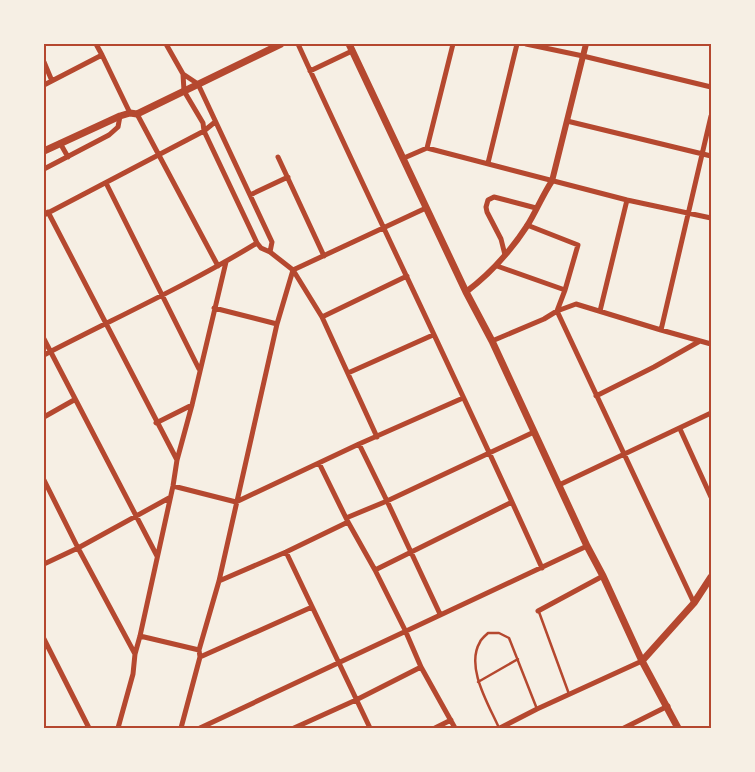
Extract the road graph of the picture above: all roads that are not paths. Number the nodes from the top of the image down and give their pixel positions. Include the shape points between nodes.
1 (96, 44) edge
2 (166, 44) edge
3 (281, 44) edge
4 (298, 44) edge
5 (453, 44) edge
6 (518, 44) edge
7 (526, 44) edge
8 (586, 44) edge
9 (351, 47) edge
10 (102, 56) junction
11 (583, 56) junction
12 (44, 62) edge
13 (310, 71) junction
14 (183, 74) junction
15 (52, 81) junction
16 (198, 84) junction
17 (44, 85) edge
18 (711, 87) edge
19 (184, 91) junction
20 (134, 114) junction
21 (120, 116) junction
22 (711, 116) edge
23 (567, 121) junction
24 (216, 122) junction
25 (204, 131) junction
26 (60, 143) junction
27 (427, 148) junction
28 (44, 151) edge
29 (702, 154) junction
30 (159, 155) junction
31 (711, 156) edge
32 (68, 157) junction
33 (278, 157) dead end
34 (404, 158) junction
35 (488, 163) junction
36 (44, 169) edge
37 (288, 177) junction
38 (552, 181) junction
39 (106, 183) junction
40 (250, 195) junction
41 (626, 200) junction
42 (426, 208) junction
43 (536, 208) junction
44 (689, 213) junction
45 (46, 214) edge
46 (711, 218) edge
47 (527, 226) junction
48 (383, 229) junction
49 (257, 243) junction
50 (270, 252) junction
51 (505, 255) junction
52 (324, 256) junction
53 (226, 262) junction
54 (218, 266) junction
55 (497, 266) junction
56 (293, 270) junction
57 (407, 276) junction
58 (565, 290) junction
59 (466, 292) junction
60 (163, 295) junction
61 (214, 308) junction
62 (557, 311) junction
63 (600, 311) junction
64 (322, 317) junction
65 (106, 324) junction
66 (277, 324) junction
67 (661, 330) junction
68 (433, 335) junction
69 (44, 338) edge
70 (492, 341) junction
71 (700, 341) junction
72 (711, 344) edge
73 (50, 352) junction
74 (44, 355) edge
75 (200, 370) junction
76 (348, 373) junction
77 (596, 396) junction
78 (463, 398) junction
79 (74, 400) junction
80 (192, 405) junction
81 (711, 413) edge
82 (44, 417) edge
83 (156, 423) junction
84 (680, 429) junction
85 (534, 432) junction
86 (377, 437) junction
87 (359, 444) junction
88 (490, 453) junction
89 (623, 455) junction
90 (177, 460) junction
91 (319, 463) junction
92 (44, 480) edge
93 (558, 485) junction
94 (173, 486) junction
95 (711, 497) edge
96 (169, 498) junction
97 (387, 501) junction
98 (236, 502) junction
99 (512, 502) junction
100 (136, 517) junction
101 (347, 520) junction
102 (587, 546) junction
103 (78, 548) junction
104 (411, 551) junction
105 (286, 552) junction
106 (157, 557) junction
107 (44, 564) edge
108 (542, 568) junction
109 (374, 570) junction
110 (602, 576) junction
111 (711, 577) edge
112 (218, 581) junction
113 (694, 603) junction
114 (312, 607) junction
115 (538, 610) joint
116 (440, 614) junction
117 (405, 630) junction
118 (140, 636) junction
119 (44, 639) edge
120 (199, 650) junction
121 (135, 654) junction
122 (200, 657) junction
123 (518, 659) junction
124 (642, 661) junction
125 (338, 662) junction
126 (421, 667) junction
127 (478, 682) junction
128 (569, 695) junction
129 (356, 700) junction
130 (668, 706) junction
131 (537, 709) junction
132 (451, 720) junction
133 (89, 728) edge
134 (118, 728) edge
135 (181, 728) edge
136 (200, 728) edge
137 (294, 728) edge
138 (370, 728) edge
139 (434, 728) edge
140 (455, 728) edge
141 (500, 728) edge
142 (624, 728) edge
143 (678, 728) edge

1 - 10 street
2 - 14 street
3 - 16 main road
4 - 13 street
5 - 27 street
6 - 35 street
7 - 11 street
8 - 11 street
9 - 13 street
9 - 34 main road
10 - 15 street
10 - 20 street
11 - 18 street
11 - 23 street
12 - 15 street
13 - 48 street
14 - 16 street
14 - 19 street
15 - 17 street
16 - 19 main road
16 - 24 street
19 - 20 main road
19 - 25 street via 203,123
20 - 21 main road
20 - 30 street
21 - 26 main road
21 - 32 street via 118,127 109,135
22 - 29 street
23 - 29 street
23 - 38 street
24 - 25 street
24 - 40 street
25 - 30 street
25 - 49 street
26 - 28 main road
26 - 32 street
27 - 34 street
27 - 35 street
29 - 31 street
29 - 44 street
30 - 39 street
30 - 54 street
32 - 36 street
33 - 37 street
34 - 42 main road
35 - 38 street
37 - 40 street
37 - 52 street
38 - 41 street
38 - 43 street
39 - 45 street
39 - 60 street
40 - 50 street via 272,242
41 - 44 street
41 - 63 street
42 - 48 street
42 - 59 main road
43 - 47 street
43 - 51 street via 494,197 488,200 487,212
44 - 46 street
44 - 67 street
45 - 65 street
47 - 51 street
47 - 58 street via 578,245
48 - 52 street
48 - 57 street
49 - 50 street
49 - 53 street
50 - 56 street
51 - 55 street
52 - 56 street
53 - 54 street
53 - 61 street
54 - 60 street
55 - 58 street
55 - 59 street
56 - 64 street
56 - 66 street
57 - 64 street
57 - 68 street
58 - 62 street
59 - 70 main road
60 - 65 street
60 - 75 street
61 - 66 street
61 - 75 street
62 - 63 street via 576,304
62 - 70 street
62 - 77 street
63 - 67 street
64 - 76 street
65 - 73 street
65 - 83 street
66 - 98 street
67 - 71 street
68 - 76 street
68 - 78 street
69 - 73 street
70 - 85 main road
71 - 72 street
71 - 77 street
73 - 74 street
73 - 79 street
75 - 80 street
76 - 86 street
77 - 89 street
78 - 86 street
78 - 88 street
79 - 82 street
79 - 100 street
80 - 83 street
80 - 90 street
81 - 84 street
83 - 90 street
84 - 89 street
84 - 95 street
85 - 88 street
85 - 93 main road
86 - 87 street
87 - 91 street
87 - 97 street
88 - 97 street
88 - 99 street
89 - 93 street
89 - 113 street
90 - 94 street
91 - 98 street
91 - 101 street
92 - 103 street
93 - 102 main road
94 - 96 street
94 - 98 street
96 - 100 street
96 - 106 street
97 - 101 street
97 - 104 street
98 - 112 street
99 - 104 street
99 - 108 street
100 - 103 street
100 - 106 street
101 - 105 street
101 - 109 street
102 - 108 street
102 - 110 main road
103 - 107 street
103 - 121 street
104 - 109 street
104 - 116 street
105 - 112 street
105 - 114 street
106 - 118 street
108 - 116 street
109 - 117 street
110 - 115 street
110 - 124 main road
111 - 113 main road
112 - 120 street
113 - 124 main road
114 - 122 street
114 - 125 street
115 - 128 lane
116 - 117 street
117 - 125 street
117 - 126 street
118 - 120 street
118 - 121 street
119 - 133 street
120 - 122 street
121 - 134 street via 133,674
122 - 135 street
123 - 127 lane
123 - 127 lane via 510,638 488,633 480,641 475,655
123 - 131 lane
124 - 128 street
124 - 130 main road
125 - 129 street
125 - 136 street
126 - 129 street
126 - 132 street
127 - 141 lane
128 - 131 street
129 - 137 street
129 - 138 street
130 - 142 street
130 - 143 main road
131 - 141 street
132 - 139 street
132 - 140 street

